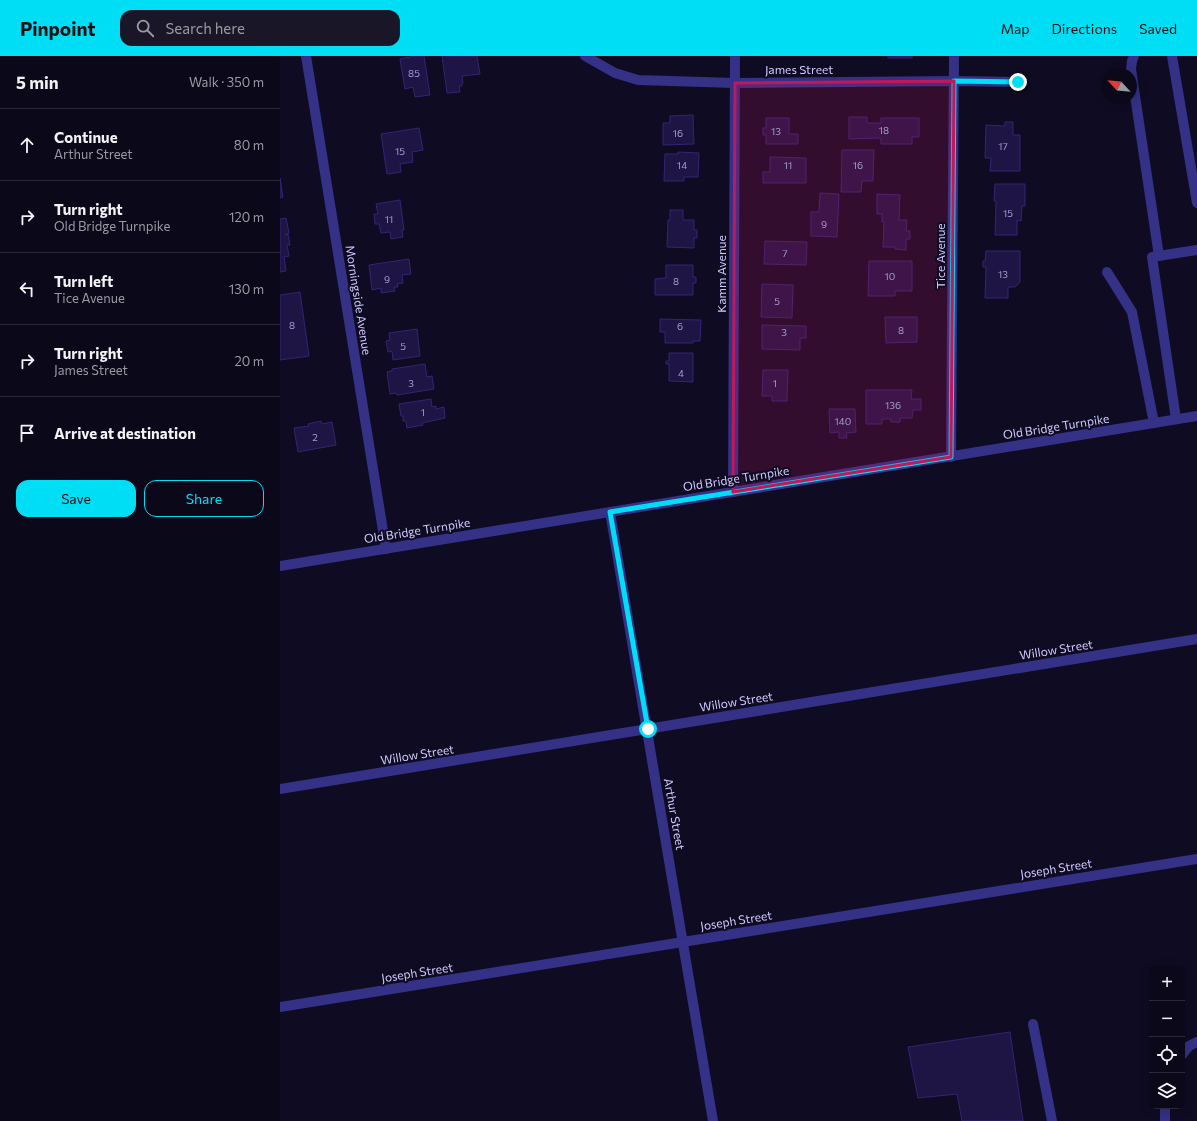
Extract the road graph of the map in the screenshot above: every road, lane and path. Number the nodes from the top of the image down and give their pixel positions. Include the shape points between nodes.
1 (306, 56) edge
2 (585, 56) edge
3 (735, 56) edge
4 (954, 56) edge
5 (1134, 56) edge
6 (1172, 56) edge
7 (954, 81) junction
8 (1018, 82) dead end
9 (735, 83) junction
10 (1197, 203) edge
11 (1197, 250) edge
12 (1159, 256) junction
13 (1107, 272) dead end
14 (1197, 416) edge
15 (1176, 419) junction
16 (1154, 423) junction
17 (951, 457) junction
18 (733, 492) junction
19 (610, 512) junction
20 (386, 548) junction
21 (280, 566) edge
22 (1197, 639) edge
23 (648, 729) junction
24 (280, 789) edge
25 (1197, 859) edge
26 (683, 942) junction
27 (280, 1007) edge
28 (1033, 1024) dead end
29 (1197, 1042) edge
30 (1185, 1051) edge
31 (1165, 1109) edge
32 (713, 1121) edge
33 (1052, 1121) edge
34 (1164, 1121) edge

1 - 20 street, Morningside Avenue
2 - 9 street, James Street via 615,73 638,80
3 - 9 street, Kamm Avenue
4 - 7 street, Tice Avenue
5 - 12 street via 1131,69
6 - 10 street
7 - 8 street, James Street
7 - 9 street, James Street
7 - 17 street, Tice Avenue
9 - 18 street, Kamm Avenue
11 - 12 street
12 - 15 street via 1152,257
13 - 16 street via 1132,312
14 - 15 street, Old Bridge Turnpike
15 - 16 street, Old Bridge Turnpike
16 - 17 street, Old Bridge Turnpike
17 - 18 street, Old Bridge Turnpike
18 - 19 street, Old Bridge Turnpike
19 - 20 street, Old Bridge Turnpike
19 - 23 street, Arthur Street
20 - 21 street, Old Bridge Turnpike
22 - 23 street, Willow Street
23 - 24 street, Willow Street
23 - 26 street, Arthur Street
25 - 26 street, Joseph Street
26 - 27 street, Joseph Street
26 - 32 street, Arthur Street
28 - 33 street
29 - 30 street
31 - 34 street

